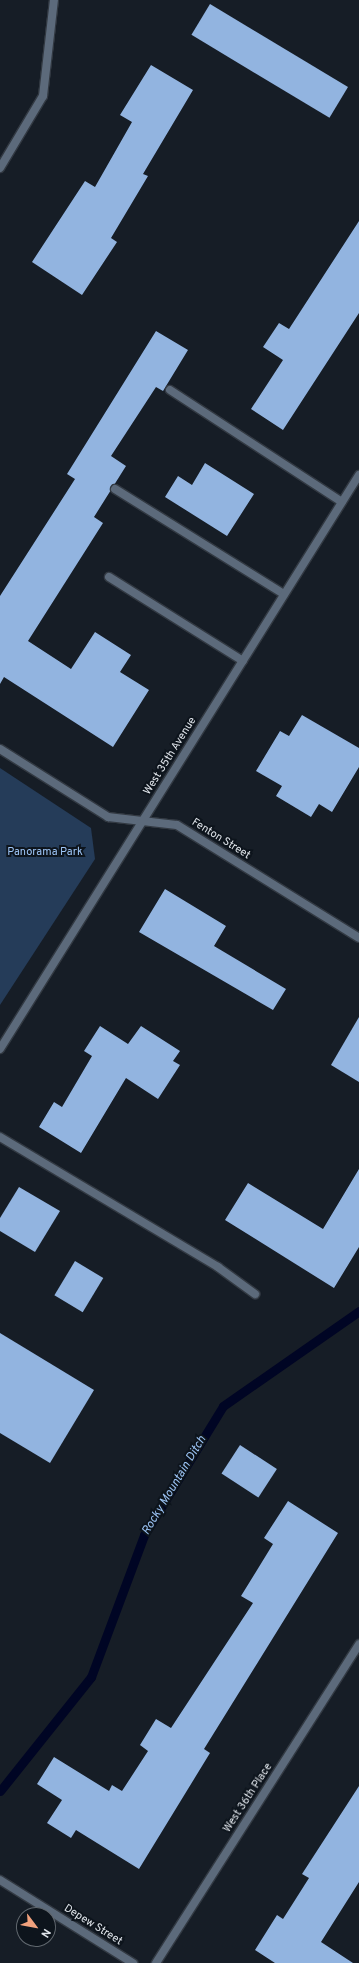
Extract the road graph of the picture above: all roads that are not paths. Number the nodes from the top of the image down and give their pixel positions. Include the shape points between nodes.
1 (54, 0) edge
2 (0, 168) edge
3 (170, 390) dead end
4 (359, 475) edge
5 (115, 489) dead end
6 (342, 502) junction
7 (109, 577) dead end
8 (284, 594) junction
9 (243, 661) junction
10 (0, 749) edge
11 (142, 822) junction
12 (359, 938) edge
13 (0, 1049) edge
14 (0, 1137) edge
15 (255, 1294) dead end
16 (359, 1644) edge
17 (0, 1880) edge
18 (133, 1963) edge
19 (156, 1963) edge

1 - 2 street via 43,96
3 - 6 street
4 - 6 street, West 35th Avenue
5 - 8 street
6 - 8 street, West 35th Avenue
7 - 9 street
8 - 9 street, West 35th Avenue
9 - 11 street, West 35th Avenue
10 - 11 street, Fenton Street via 108,817
11 - 12 street, Fenton Street via 177,824
11 - 13 street, West 35th Avenue
14 - 15 street via 218,1267
16 - 19 street, West 36th Place
17 - 18 street, Depew Street

